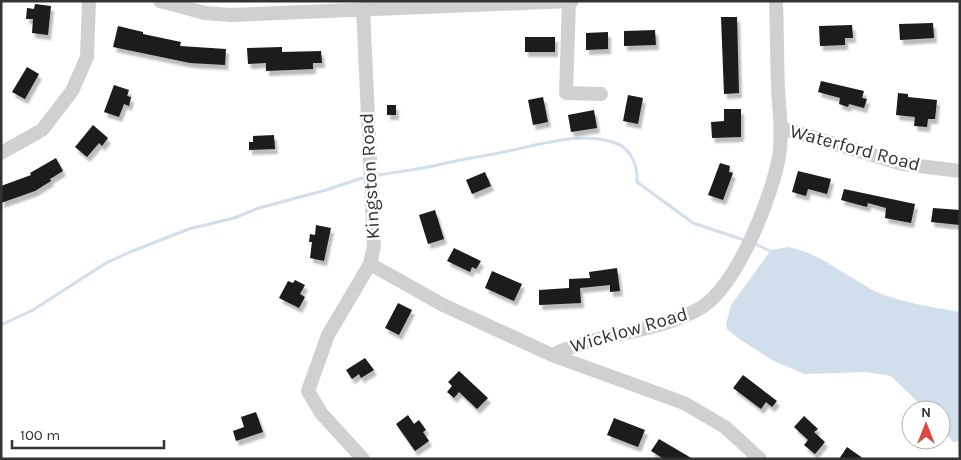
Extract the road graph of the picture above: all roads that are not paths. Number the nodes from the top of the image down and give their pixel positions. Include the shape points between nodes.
1 (89, 1) edge
2 (160, 1) edge
3 (262, 1) edge
4 (570, 1) edge
5 (776, 1) edge
6 (363, 8) junction
7 (255, 14) junction
8 (602, 94) dead end
9 (780, 128) junction
10 (1, 153) edge
11 (960, 171) edge
12 (370, 264) junction
13 (552, 355) junction
14 (363, 459) edge
15 (760, 459) edge

1 - 10 street via 87,57 72,91 42,130
2 - 7 street via 204,13
3 - 7 street
4 - 6 street
4 - 8 street via 566,93
5 - 9 street, Wicklow Road
6 - 7 street
6 - 12 street, Kingston Road via 374,246
9 - 11 street, Waterford Road via 903,164
9 - 13 street, Wicklow Road via 779,156 755,231 731,278 698,310 656,325 583,342
12 - 13 street, Wicklow Road via 449,308
12 - 14 street, Kingston Road via 328,335 308,391 321,413
13 - 15 street via 684,403 725,427

